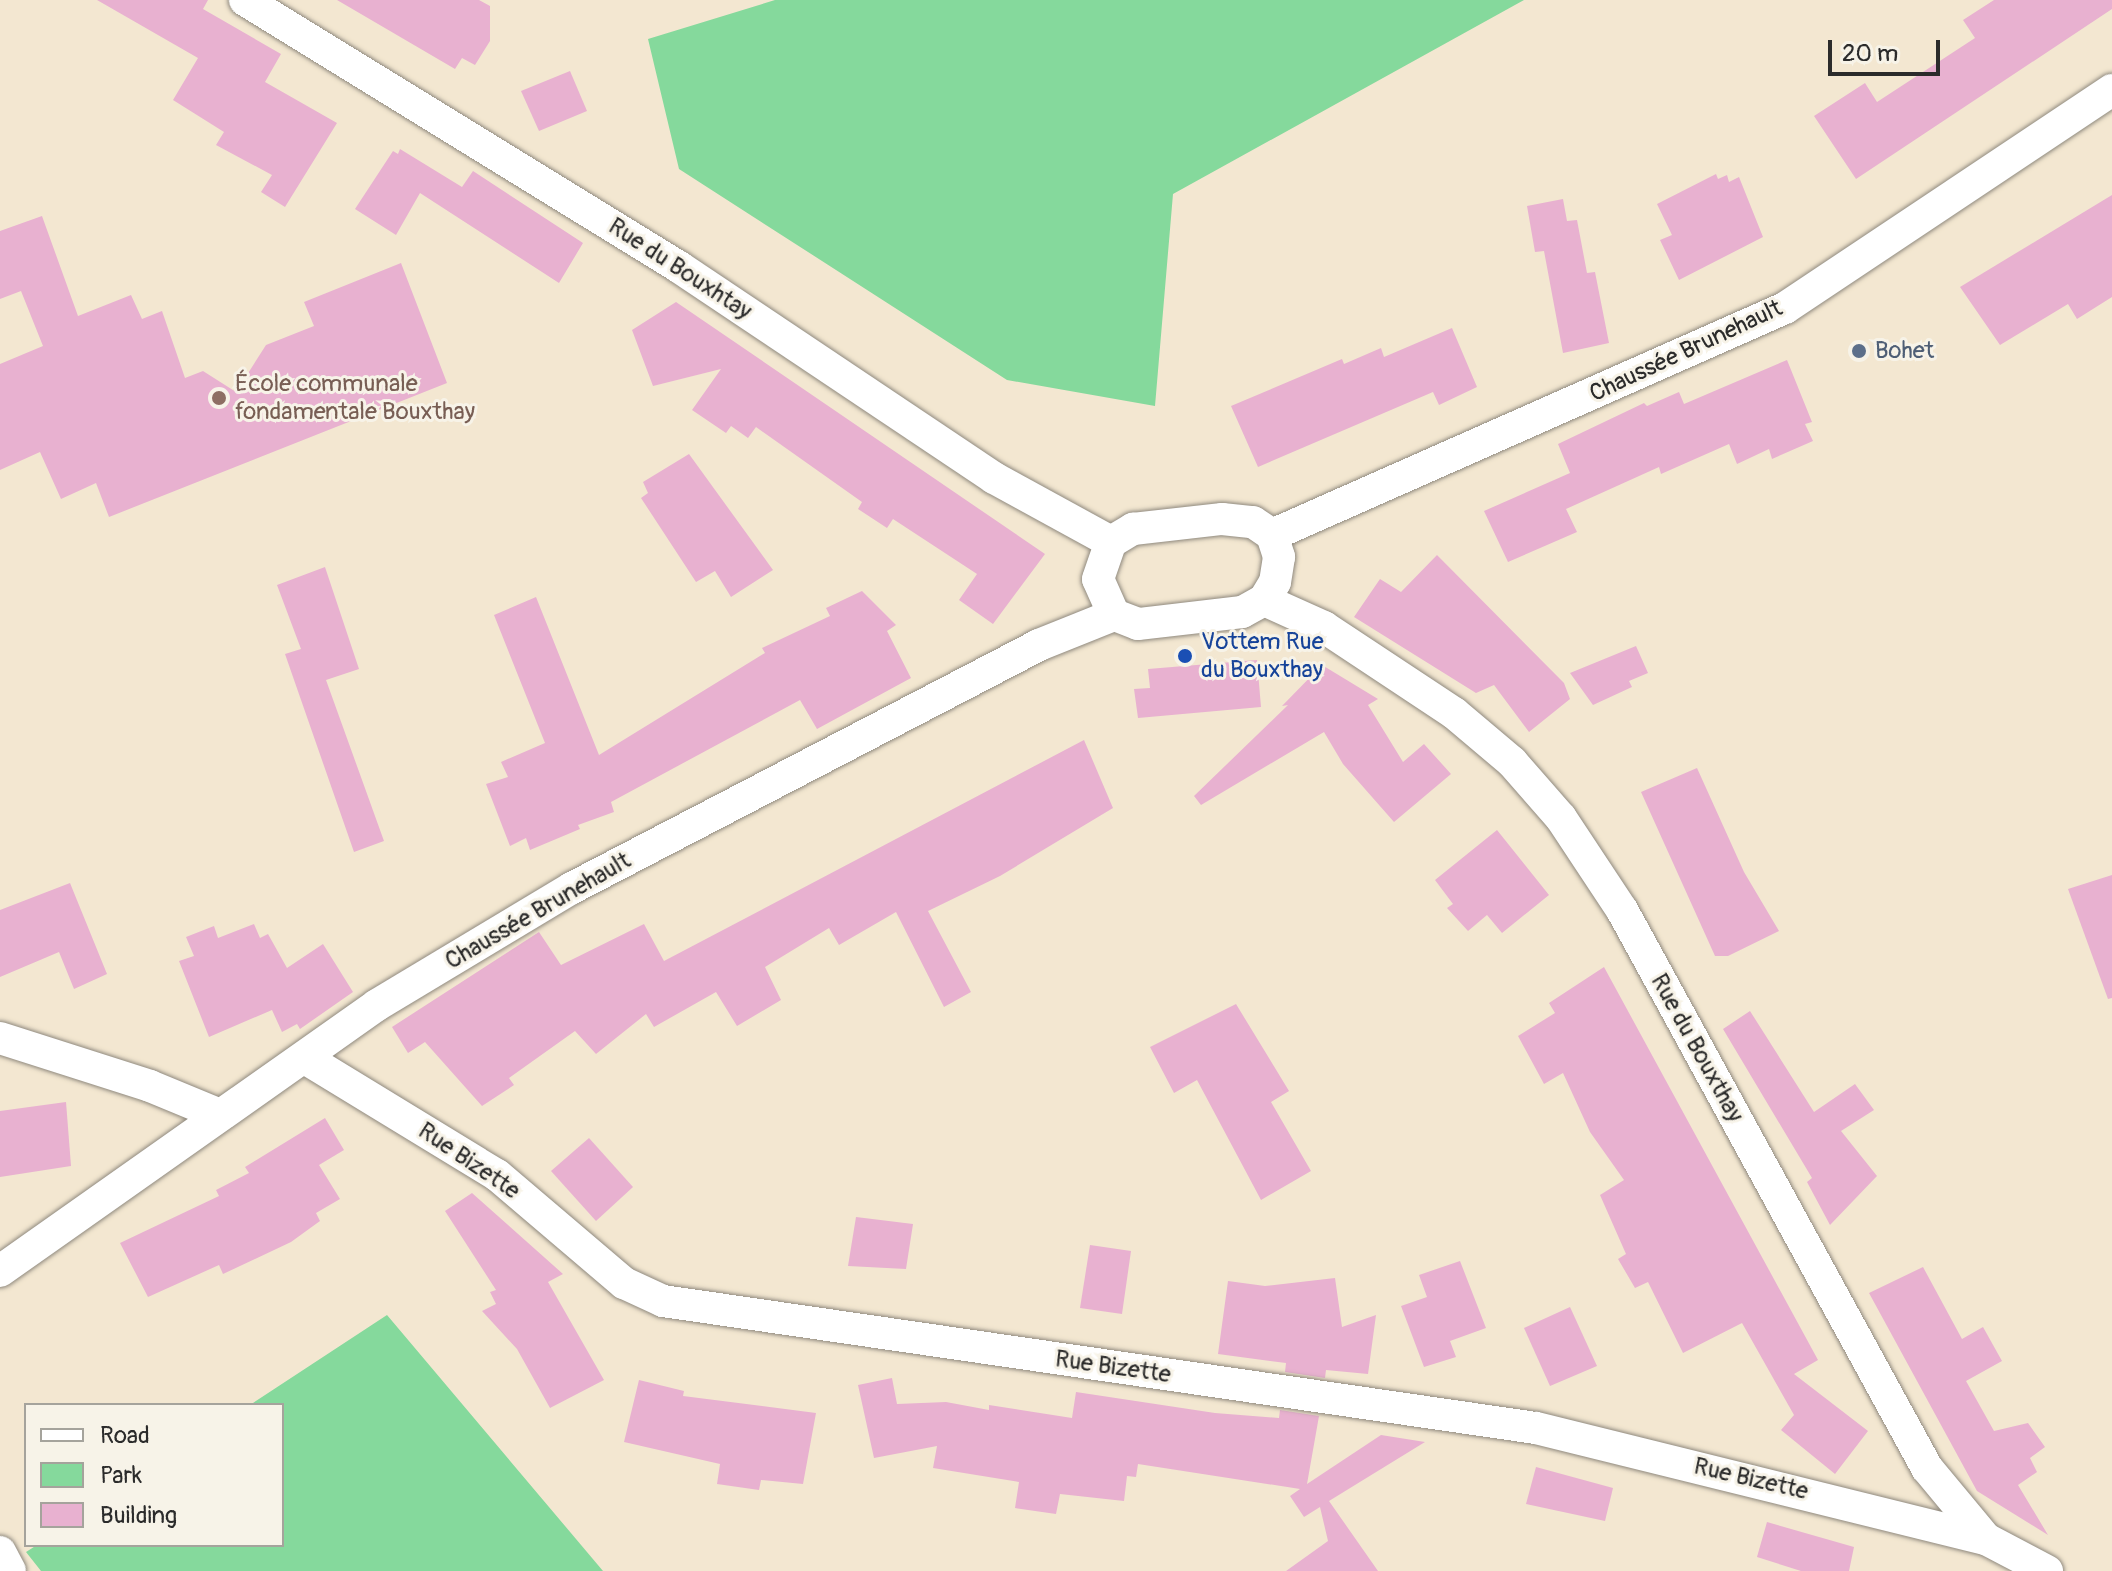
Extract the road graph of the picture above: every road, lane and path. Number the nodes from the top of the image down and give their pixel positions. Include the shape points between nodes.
1 (245, 0) edge
2 (2112, 90) edge
3 (1272, 535) junction
4 (1111, 542) junction
5 (1264, 600) junction
6 (1114, 615) junction
7 (0, 1038) edge
8 (305, 1058) junction
9 (218, 1114) junction
10 (0, 1271) edge
11 (1986, 1539) junction
12 (0, 1552) edge
13 (10, 1571) edge
14 (2047, 1571) edge

1 - 4 street, Rue du Bouxhtay via 679,267 994,478
2 - 3 street, Chaussée Brunehault via 1785,308
3 - 4 street via 1253,522 1222,519 1133,529
3 - 5 street via 1279,557 1275,582
4 - 6 street via 1098,579
5 - 6 street via 1242,612 1138,624
5 - 11 street, Rue du Bouxthay via 1324,627 1454,713 1512,762 1561,818 1622,910 1927,1468
6 - 8 street, Chaussée Brunehault via 1039,645 572,888 377,1005
7 - 9 street via 150,1086
8 - 9 street, Chaussée Brunehault
8 - 11 street, Rue Bizette via 497,1175 624,1283 663,1301 1536,1428
9 - 10 street, Chaussée Brunehault
11 - 14 street, Rue du Bouxthay
12 - 13 street

